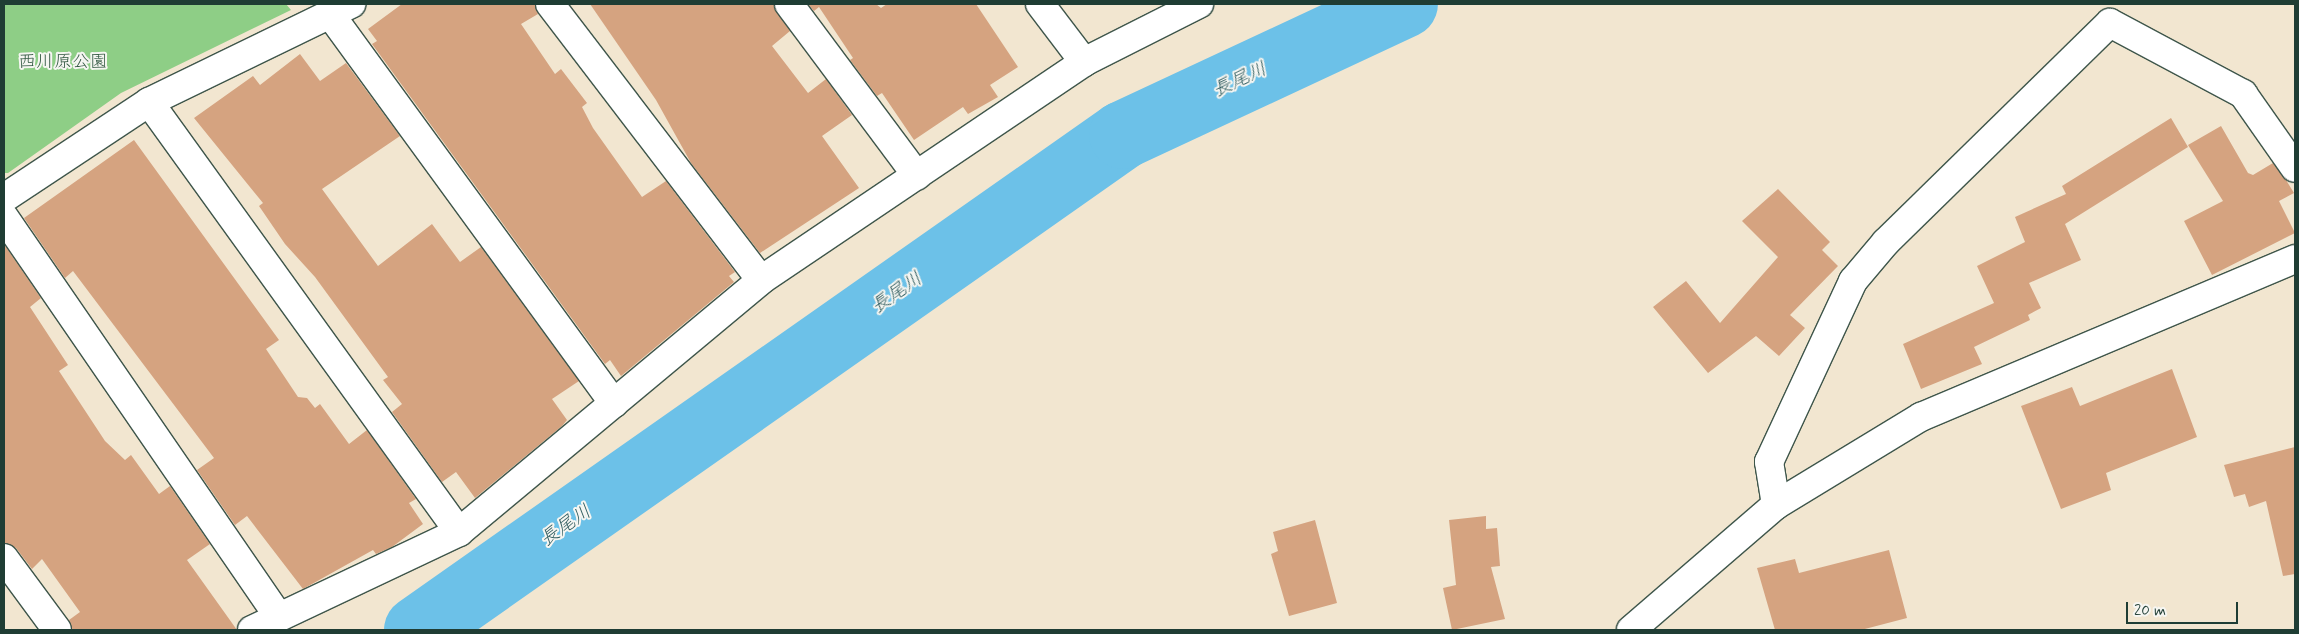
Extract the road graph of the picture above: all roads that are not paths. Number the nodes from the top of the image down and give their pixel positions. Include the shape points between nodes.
1 (550, 4) edge
2 (789, 4) edge
3 (1040, 4) edge
4 (1198, 4) edge
5 (340, 9) edge
6 (1084, 62) junction
7 (148, 102) junction
8 (2295, 168) edge
9 (917, 176) junction
10 (4, 198) edge
11 (4, 217) edge
12 (2295, 259) edge
13 (761, 280) junction
14 (614, 403) junction
15 (1776, 505) junction
16 (459, 532) junction
17 (4, 558) edge
18 (280, 617) junction
19 (57, 630) edge
20 (252, 630) edge
21 (1631, 630) edge

1 - 13 street
2 - 9 street
3 - 6 street
4 - 6 street
5 - 7 street
5 - 14 street
6 - 9 street
7 - 10 street
7 - 16 street
8 - 15 street via 2243,94 2110,23 1886,242 1854,281 1769,462
9 - 13 street
11 - 18 street
12 - 15 street via 1921,417
13 - 14 street
14 - 16 street
15 - 21 street
16 - 18 street
17 - 19 street
18 - 20 street

